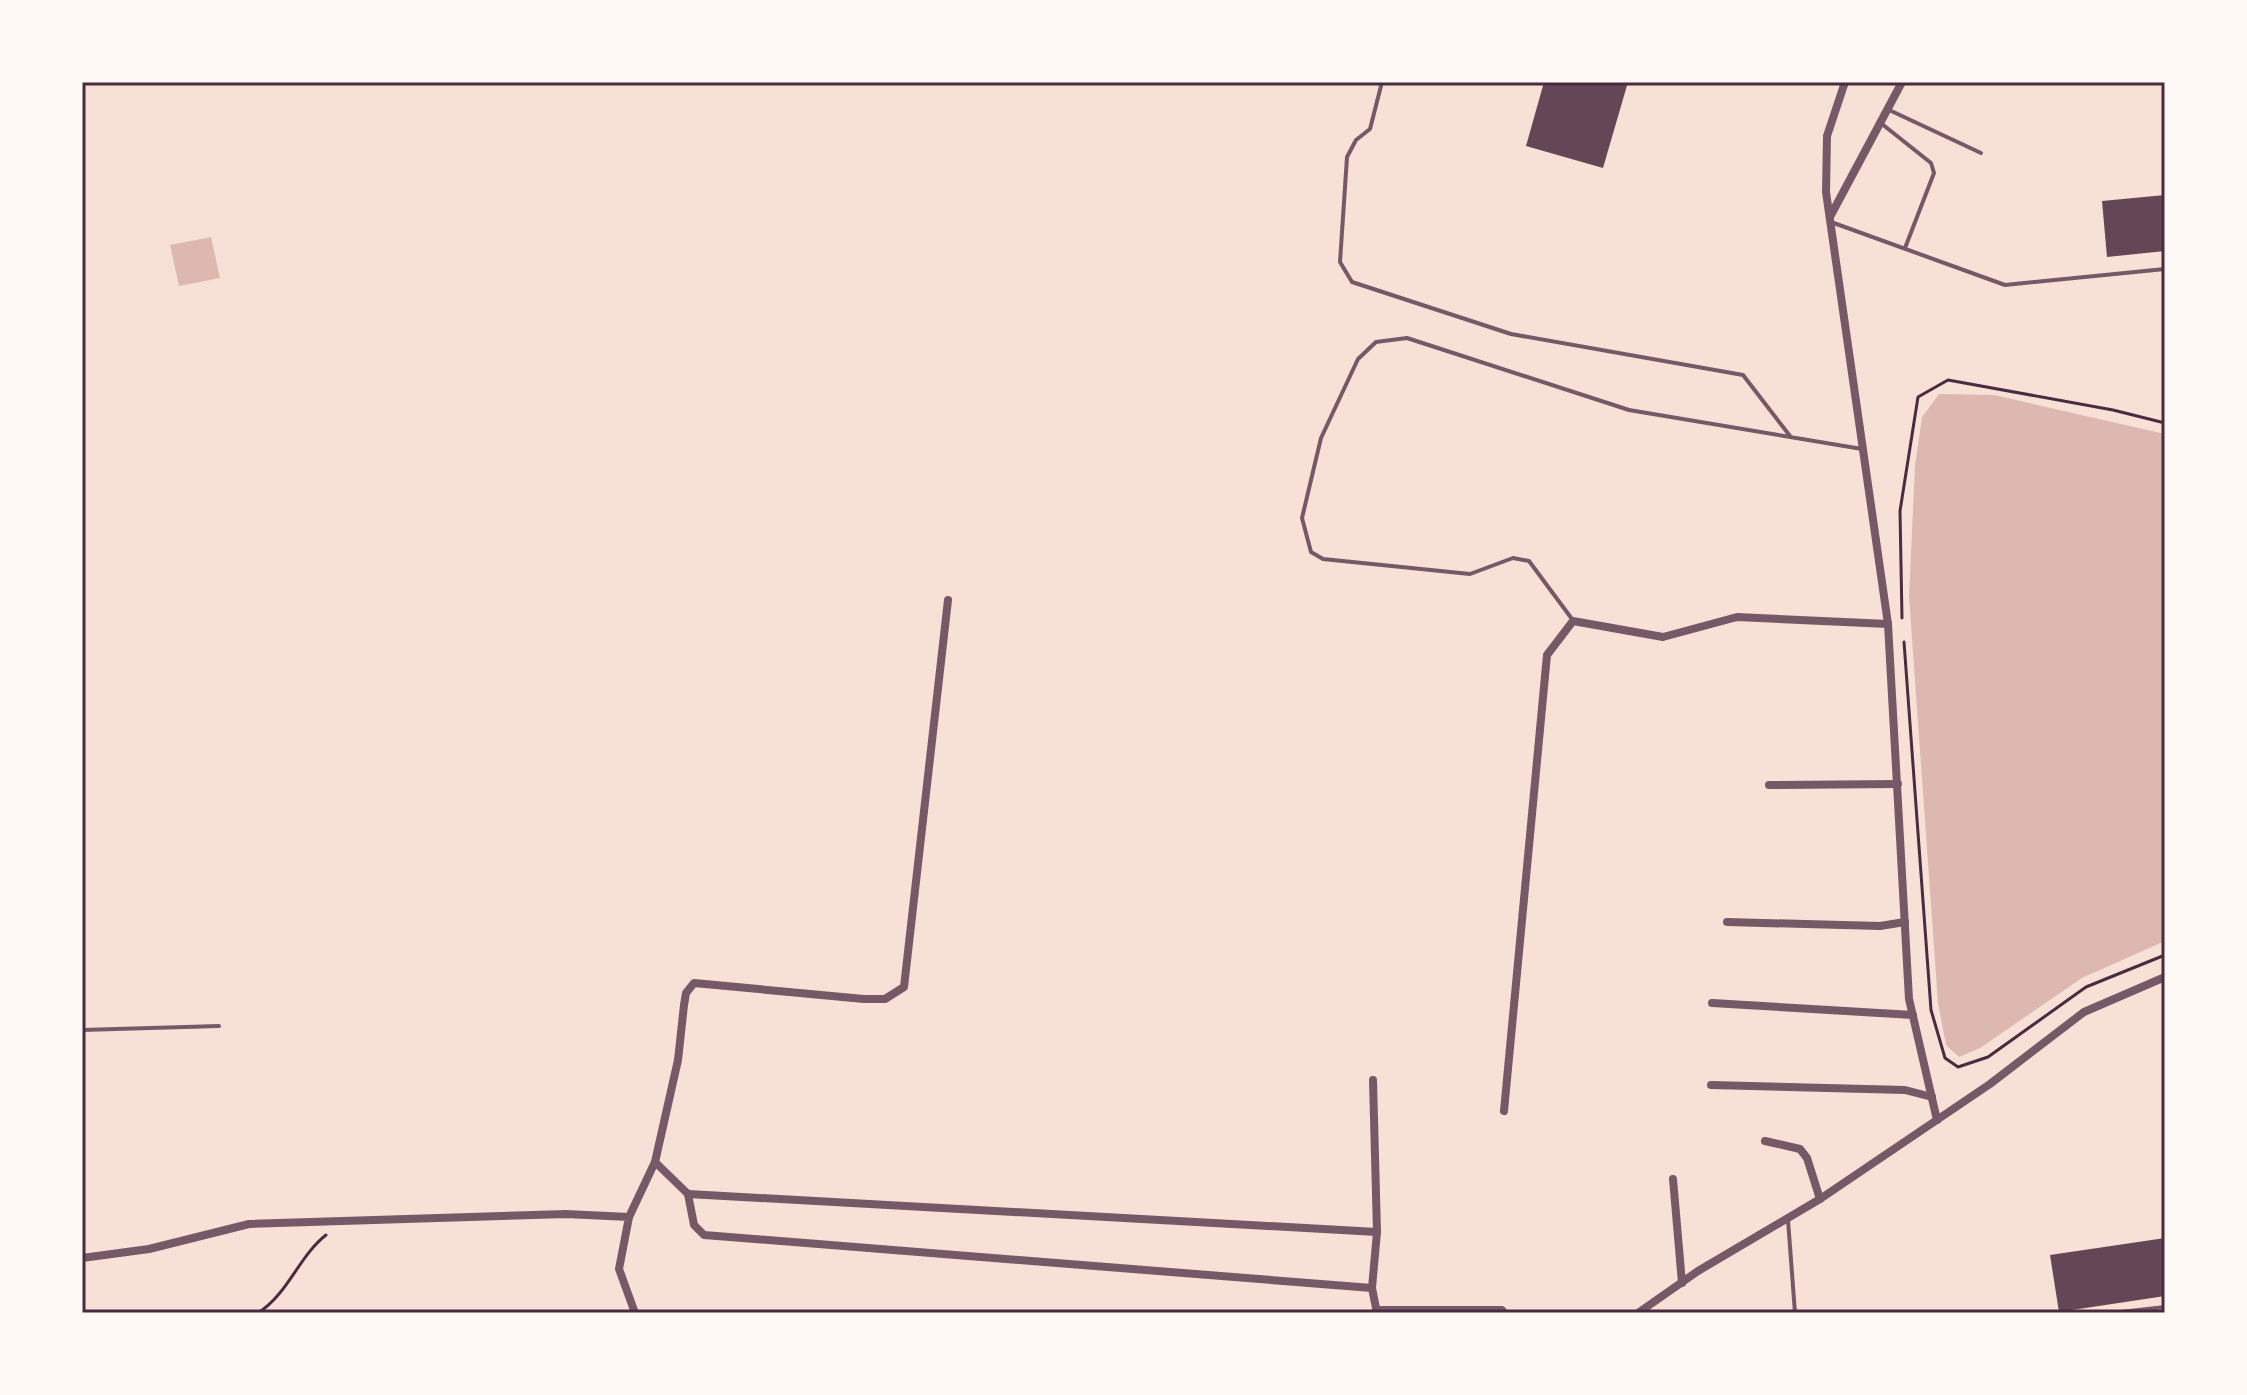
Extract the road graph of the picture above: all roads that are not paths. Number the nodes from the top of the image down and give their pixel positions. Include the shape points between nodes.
1 (1382, 82) edge
2 (1845, 82) edge
3 (1902, 82) edge
4 (1887, 109) junction
5 (1881, 123) junction
6 (1981, 153) dead end
7 (1831, 220) junction
8 (1905, 248) junction
9 (2165, 269) edge
10 (1791, 438) junction
11 (1863, 450) junction
12 (948, 600) dead end
13 (1573, 621) junction
14 (1888, 624) junction
15 (1898, 784) junction
16 (1769, 785) dead end
17 (1727, 922) dead end
18 (1905, 922) junction
19 (2165, 977) edge
20 (1712, 1003) dead end
21 (1913, 1015) junction
22 (219, 1026) dead end
23 (82, 1030) edge
24 (1373, 1080) dead end
25 (1711, 1085) dead end
26 (1932, 1097) junction
27 (1504, 1111) dead end
28 (1937, 1120) junction
29 (1765, 1141) dead end
30 (655, 1162) junction
31 (1673, 1179) dead end
32 (688, 1194) junction
33 (1820, 1199) junction
34 (629, 1217) junction
35 (1788, 1220) junction
36 (1377, 1232) junction
37 (82, 1258) edge
38 (1682, 1283) junction
39 (1372, 1288) junction
40 (2165, 1307) edge
41 (1377, 1311) edge
42 (635, 1313) edge
43 (1504, 1313) edge
44 (1638, 1313) edge
45 (1795, 1313) edge
46 (2112, 1313) edge

1 - 10 lane via 1370,129 1347,157 1340,262 1352,282 1511,334 1743,375
2 - 7 street via 1827,136
3 - 4 street
4 - 5 street
4 - 6 lane
5 - 7 street
5 - 8 lane via 1931,163 1934,173
7 - 8 lane
7 - 11 street
8 - 9 lane via 2005,285
10 - 11 lane
10 - 13 lane via 1617,407 1407,338 1376,342 1358,359 1321,438 1302,518 1311,552 1323,559 1470,574 1513,558 1529,561
11 - 14 street
12 - 30 street via 904,987 885,999 864,999 694,983 686,993 678,1060
13 - 14 street via 1663,637 1737,617
13 - 27 street via 1547,655
14 - 15 street
15 - 16 street
15 - 18 street
17 - 18 street
18 - 21 street
19 - 28 street via 2084,1012
20 - 21 street
21 - 26 street
22 - 23 lane
24 - 36 street
25 - 26 street via 1905,1090
26 - 28 street
28 - 33 street
29 - 33 street via 1800,1149
30 - 32 street
30 - 34 street
31 - 38 street
32 - 36 street
32 - 39 street via 694,1225 704,1235
33 - 35 street
34 - 37 street via 566,1214 249,1224 149,1249
34 - 42 street via 619,1269
35 - 38 street
35 - 45 lane
36 - 39 street
38 - 44 street
39 - 41 street
40 - 46 lane
41 - 43 street

